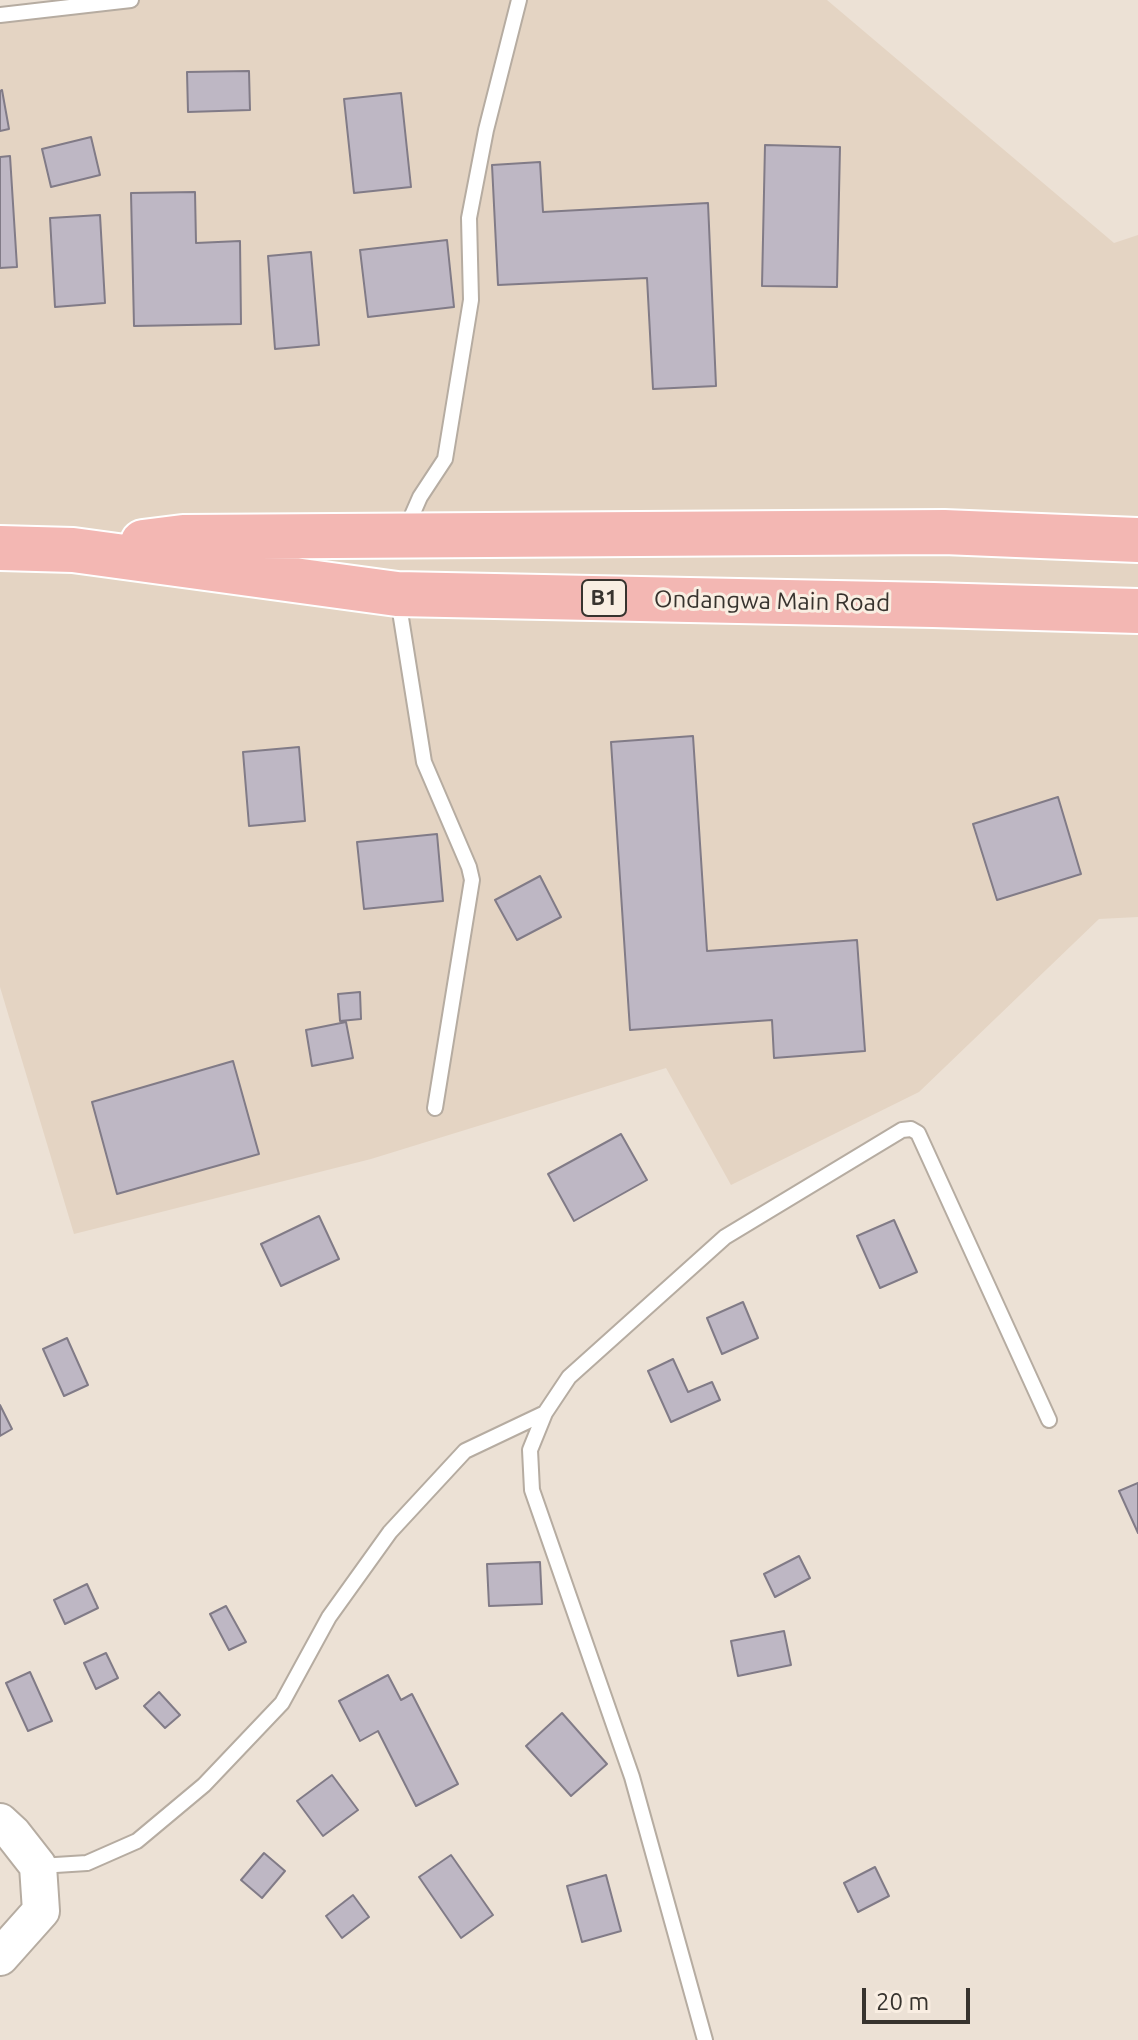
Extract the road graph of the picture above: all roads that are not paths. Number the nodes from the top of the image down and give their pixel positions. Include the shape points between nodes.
1 (131, 0) edge
2 (519, 0) edge
3 (0, 15) edge
4 (403, 536) junction
5 (1138, 540) edge
6 (0, 548) edge
7 (73, 550) junction
8 (397, 594) junction
9 (1138, 611) edge
10 (435, 1108) dead end
11 (545, 1413) junction
12 (1049, 1420) dead end
13 (0, 1822) edge
14 (38, 1866) junction
15 (0, 1957) edge
16 (705, 2040) edge

1 - 3 lane
2 - 4 lane via 469,218 471,300 445,459
4 - 5 main road, Ondangwa Main Road / B1 via 944,532
4 - 7 main road, Ondangwa Main Road / B1 via 183,537
6 - 7 main road, Ondangwa Main Road / B1
7 - 8 main road, Ondangwa Main Road / B1
8 - 9 main road, Ondangwa Main Road / B1
8 - 10 lane via 424,762 472,880
11 - 12 lane via 569,1377 725,1237 911,1129 918,1133
11 - 14 lane via 465,1451 390,1532 329,1617 282,1703 204,1785 137,1841 87,1863
11 - 16 lane via 530,1450 532,1490 632,1777
13 - 14 street
14 - 15 street via 41,1911

